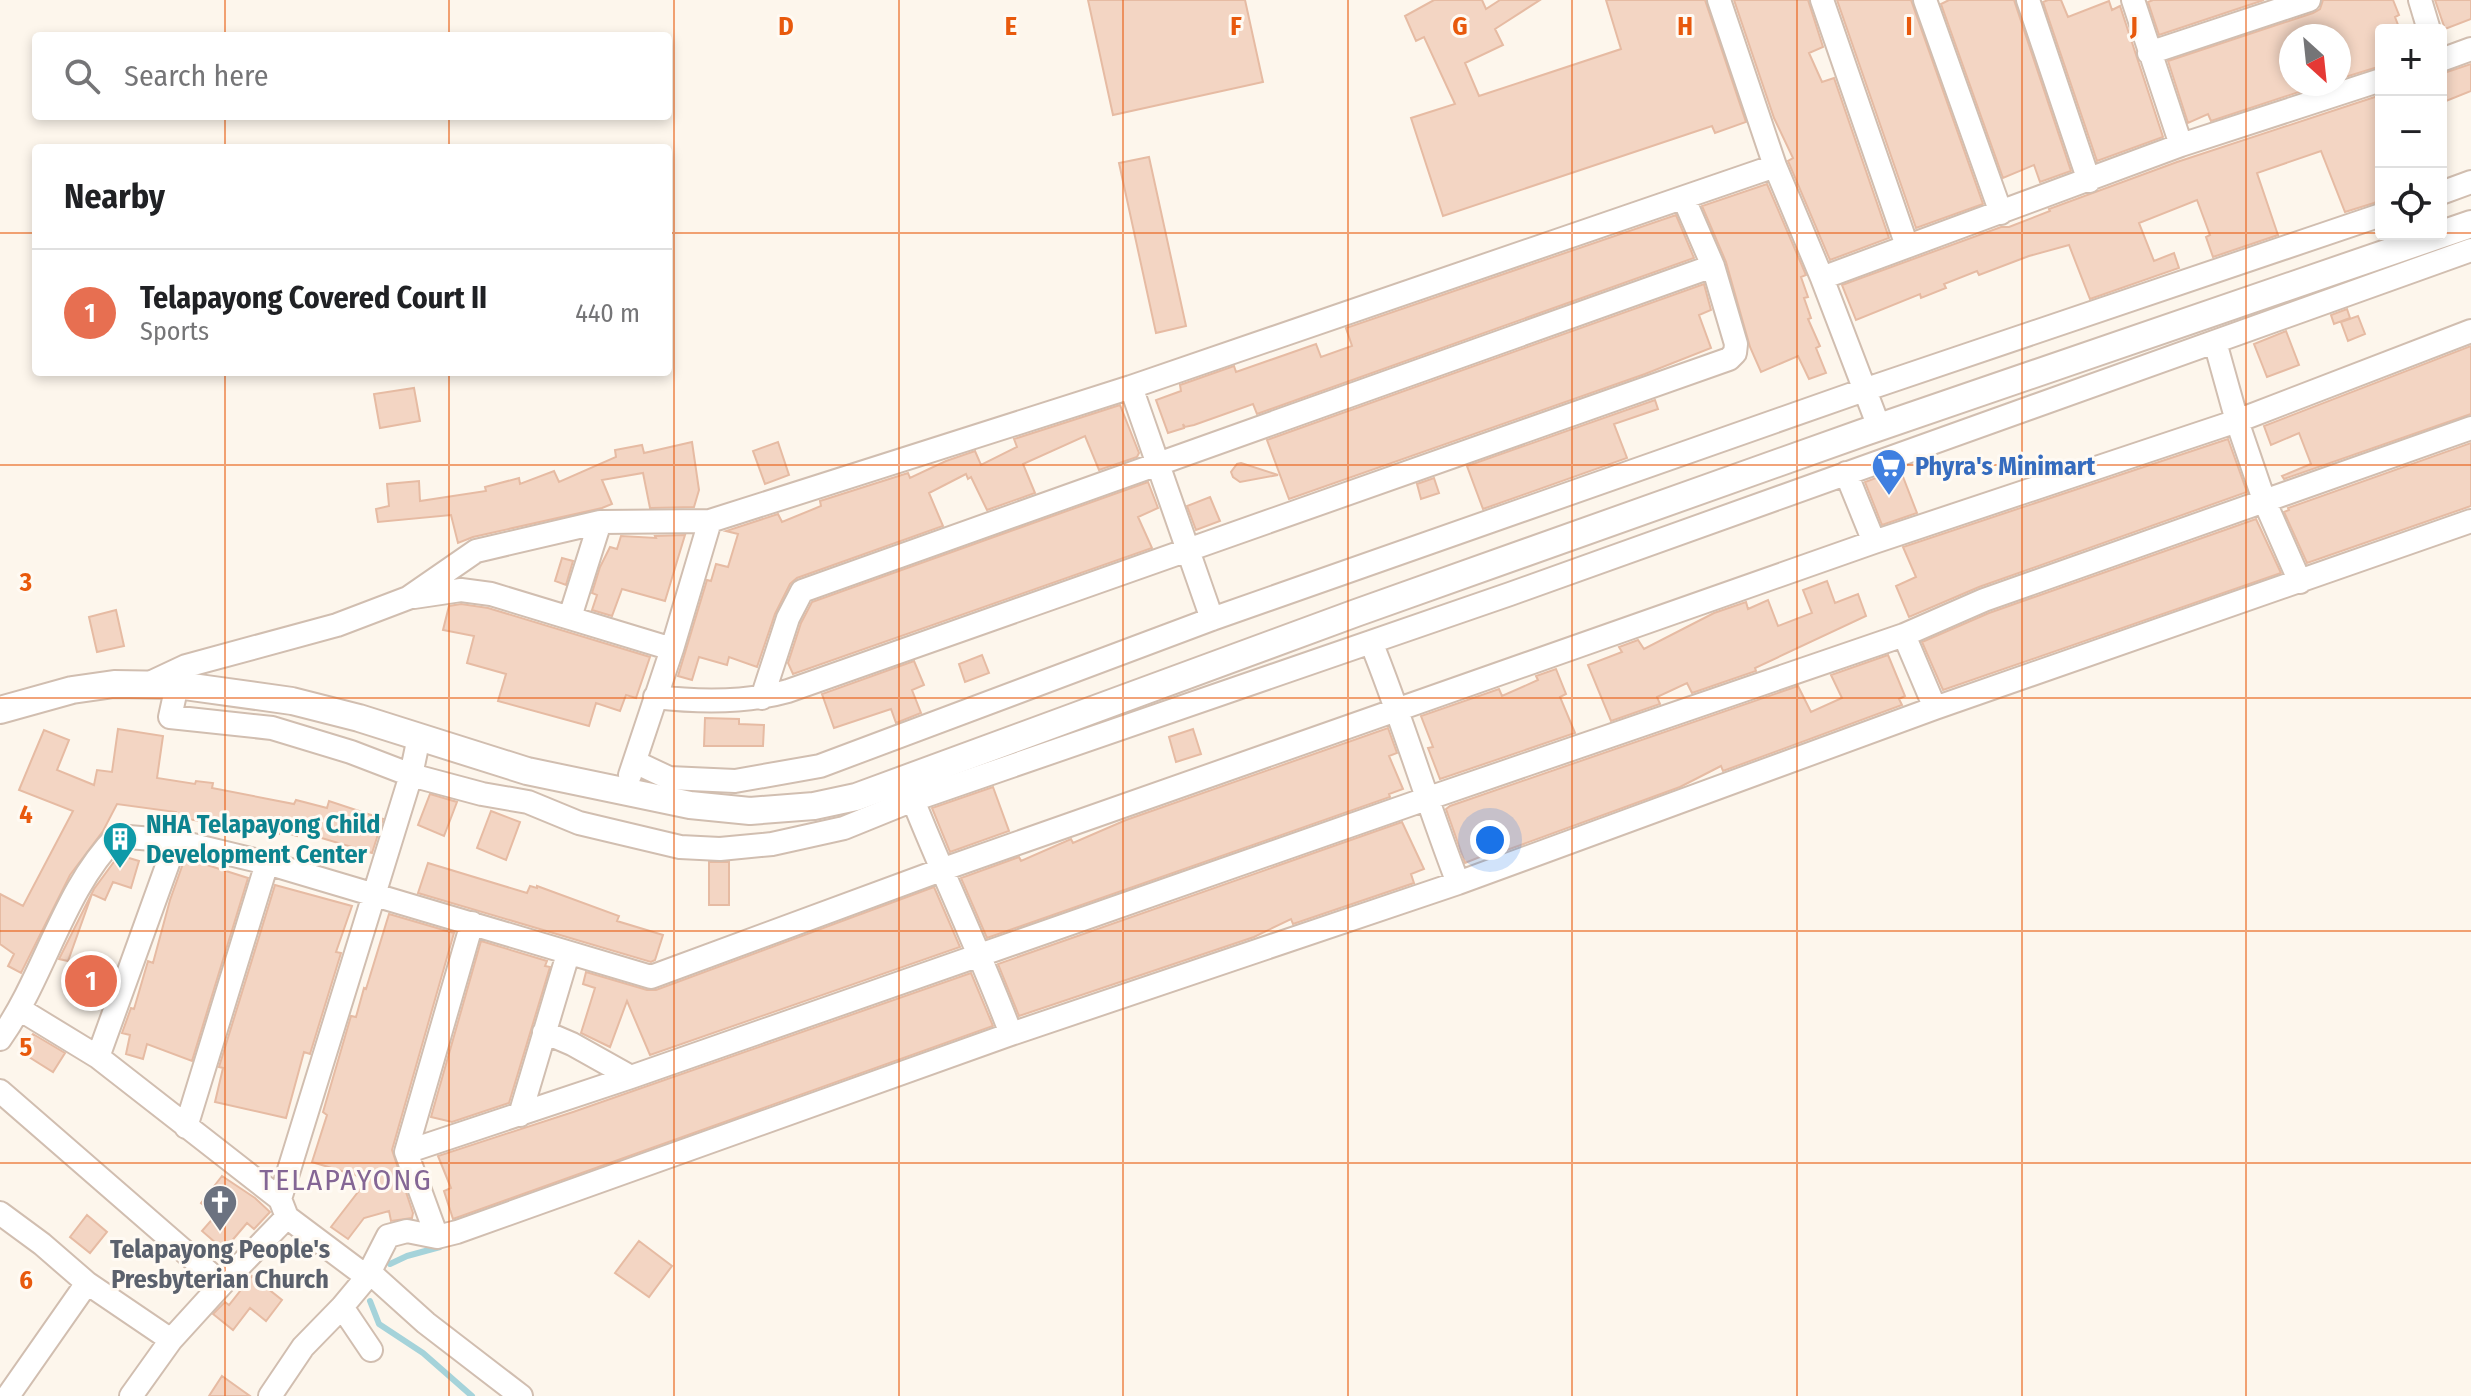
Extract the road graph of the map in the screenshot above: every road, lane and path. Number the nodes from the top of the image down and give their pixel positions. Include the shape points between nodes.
1 (1719, 0) edge
2 (1822, 0) edge
3 (1925, 0) edge
4 (2028, 0) edge
5 (2133, 0) edge
6 (2309, 0) edge
7 (2420, 0) edge
8 (2427, 24) edge
9 (2471, 49) edge
10 (2149, 53) junction
11 (2447, 58) edge
12 (2375, 82) edge
13 (2181, 145) junction
14 (1775, 166) junction
15 (2089, 181) junction
16 (2471, 182) edge
17 (2447, 191) edge
18 (1684, 199) junction
19 (2001, 213) junction
20 (2375, 217) edge
21 (2471, 224) edge
22 (1907, 246) junction
23 (2471, 250) edge
24 (1713, 266) junction
25 (1822, 278) junction
26 (2471, 331) edge
27 (2215, 342) junction
28 (1131, 387) junction
29 (1864, 390) junction
30 (2237, 421) junction
31 (1879, 427) junction
32 (2471, 428) edge
33 (1158, 466) junction
34 (1846, 473) junction
35 (2264, 500) junction
36 (710, 521) junction
37 (2471, 521) edge
38 (600, 522) junction
39 (1874, 542) junction
40 (1188, 551) junction
41 (2300, 582) junction
42 (408, 598) junction
43 (570, 617) junction
44 (1212, 619) junction
45 (1904, 635) junction
46 (1371, 642) junction
47 (672, 649) junction
48 (146, 685) junction
49 (177, 685) junction
50 (655, 697) junction
51 (762, 698) junction
52 (1935, 708) junction
53 (0, 710) edge
54 (1398, 710) junction
55 (419, 737) junction
56 (635, 762) junction
57 (411, 775) junction
58 (624, 793) junction
59 (1426, 799) junction
60 (913, 800) junction
61 (176, 841) junction
62 (267, 863) junction
63 (941, 870) junction
64 (1458, 883) junction
65 (373, 894) junction
66 (472, 923) junction
67 (568, 954) junction
68 (981, 956) junction
69 (21, 1010) junction
70 (544, 1032) junction
71 (1011, 1034) junction
72 (0, 1039) edge
73 (98, 1057) junction
74 (631, 1077) junction
75 (0, 1091) edge
76 (520, 1115) junction
77 (186, 1127) junction
78 (406, 1152) junction
79 (284, 1208) junction
80 (2, 1218) edge
81 (437, 1237) junction
82 (367, 1277) junction
83 (87, 1283) junction
84 (222, 1284) junction
85 (342, 1307) junction
86 (171, 1340) junction
87 (371, 1350) dead end
88 (8, 1396) edge
89 (131, 1396) edge
90 (270, 1396) edge
91 (521, 1396) edge

1 - 14 street
2 - 22 street
3 - 19 street
4 - 15 street
5 - 10 street
6 - 10 street
7 - 8 street
9 - 11 street
10 - 13 street
12 - 13 street
13 - 15 street
14 - 18 street
14 - 25 street
15 - 19 street
16 - 17 street
18 - 24 street
18 - 28 street
19 - 22 street
20 - 29 street
21 - 31 street
22 - 25 street
23 - 27 street
24 - 33 street
24 - 40 street via 1736,344 1729,359
25 - 29 street
26 - 30 street
27 - 30 street
27 - 34 street
28 - 33 street
28 - 36 street
29 - 31 street
29 - 44 street
30 - 35 street
30 - 39 street
31 - 58 street via 856,797 750,811
32 - 35 street
33 - 40 street
33 - 51 street via 802,591
34 - 39 street
34 - 46 street
35 - 41 street
35 - 45 street via 1984,600
36 - 38 street
36 - 47 street
37 - 41 street
38 - 42 street via 476,551
38 - 43 street
39 - 54 street
40 - 44 street
40 - 51 street
41 - 52 street
42 - 43 street via 461,590
42 - 48 street via 337,625 186,666
43 - 47 street
44 - 56 street via 820,766 735,781 669,778
45 - 52 street
45 - 59 street
46 - 54 street
46 - 60 street
47 - 50 street
48 - 49 street
48 - 53 street via 72,690
49 - 55 street via 292,701
49 - 57 street via 170,717 272,728
50 - 51 street
50 - 56 street
52 - 64 street
54 - 59 street
54 - 63 street
55 - 57 street
55 - 58 street via 527,771
56 - 58 street
57 - 60 street via 528,802 623,834 680,847 720,849 844,828
57 - 65 street
59 - 64 street
59 - 68 street
60 - 63 street
61 - 62 street
61 - 69 street via 117,836 100,853
61 - 73 street
62 - 65 street
62 - 77 street
63 - 67 street via 651,977
63 - 68 street
64 - 71 street
65 - 66 street
65 - 79 street
66 - 67 street
66 - 78 street
67 - 70 street
68 - 71 street
68 - 74 street
69 - 72 street
69 - 73 street
70 - 74 street
70 - 76 street
71 - 81 street
73 - 77 street
74 - 76 street
75 - 84 street
76 - 78 street
77 - 79 street
78 - 81 street
79 - 82 street
79 - 84 street
80 - 83 street
81 - 82 street via 407,1231 388,1236
82 - 85 street
82 - 91 street via 376,1278
83 - 86 street
83 - 88 street
84 - 86 street
85 - 87 street
85 - 90 street via 303,1347
86 - 89 street

